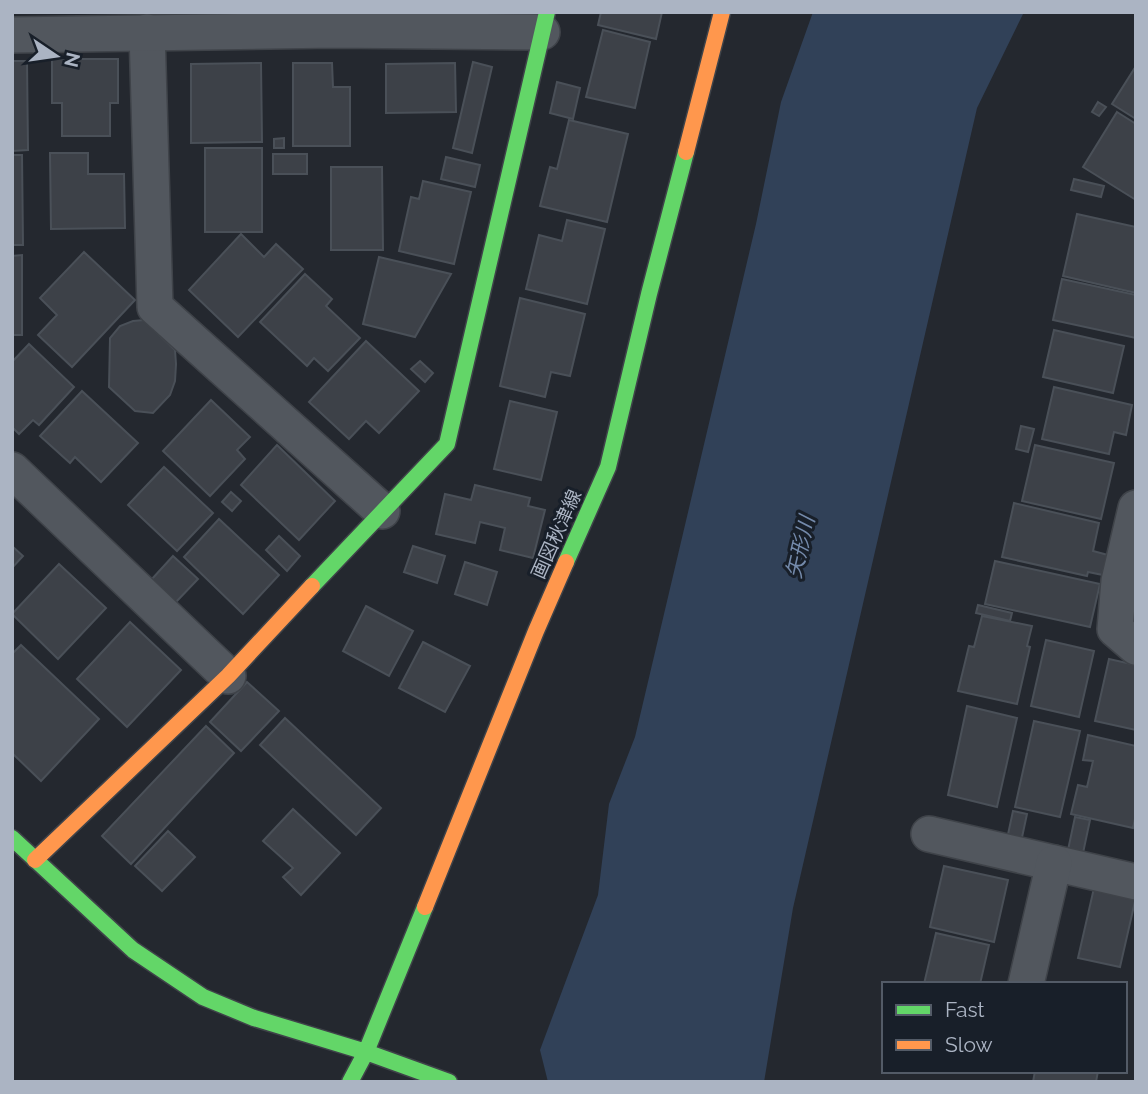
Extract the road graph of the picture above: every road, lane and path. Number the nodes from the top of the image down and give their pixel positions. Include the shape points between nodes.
1 (722, 12) edge
2 (334, 21) edge
3 (545, 22) edge
4 (147, 32) junction
5 (12, 35) edge
6 (12, 470) edge
7 (1136, 509) edge
8 (382, 511) junction
9 (1136, 647) edge
10 (228, 676) junction
11 (929, 834) dead end
12 (12, 838) edge
13 (35, 860) junction
14 (1054, 863) junction
15 (1136, 882) edge
16 (1026, 982) edge
17 (366, 1052) junction
18 (350, 1082) edge
19 (449, 1082) edge

1 - 17 street, 画図秋津線 via 608,467 536,631
2 - 3 street
2 - 4 street
3 - 8 street via 447,444
4 - 5 street
4 - 8 street via 155,307
6 - 10 street
7 - 9 street via 1119,580 1115,629
8 - 10 street
10 - 13 street
11 - 14 street
12 - 13 street
13 - 17 street via 133,950 203,997 254,1018
14 - 15 street
14 - 16 street
17 - 18 street, 画図秋津線
17 - 19 street

